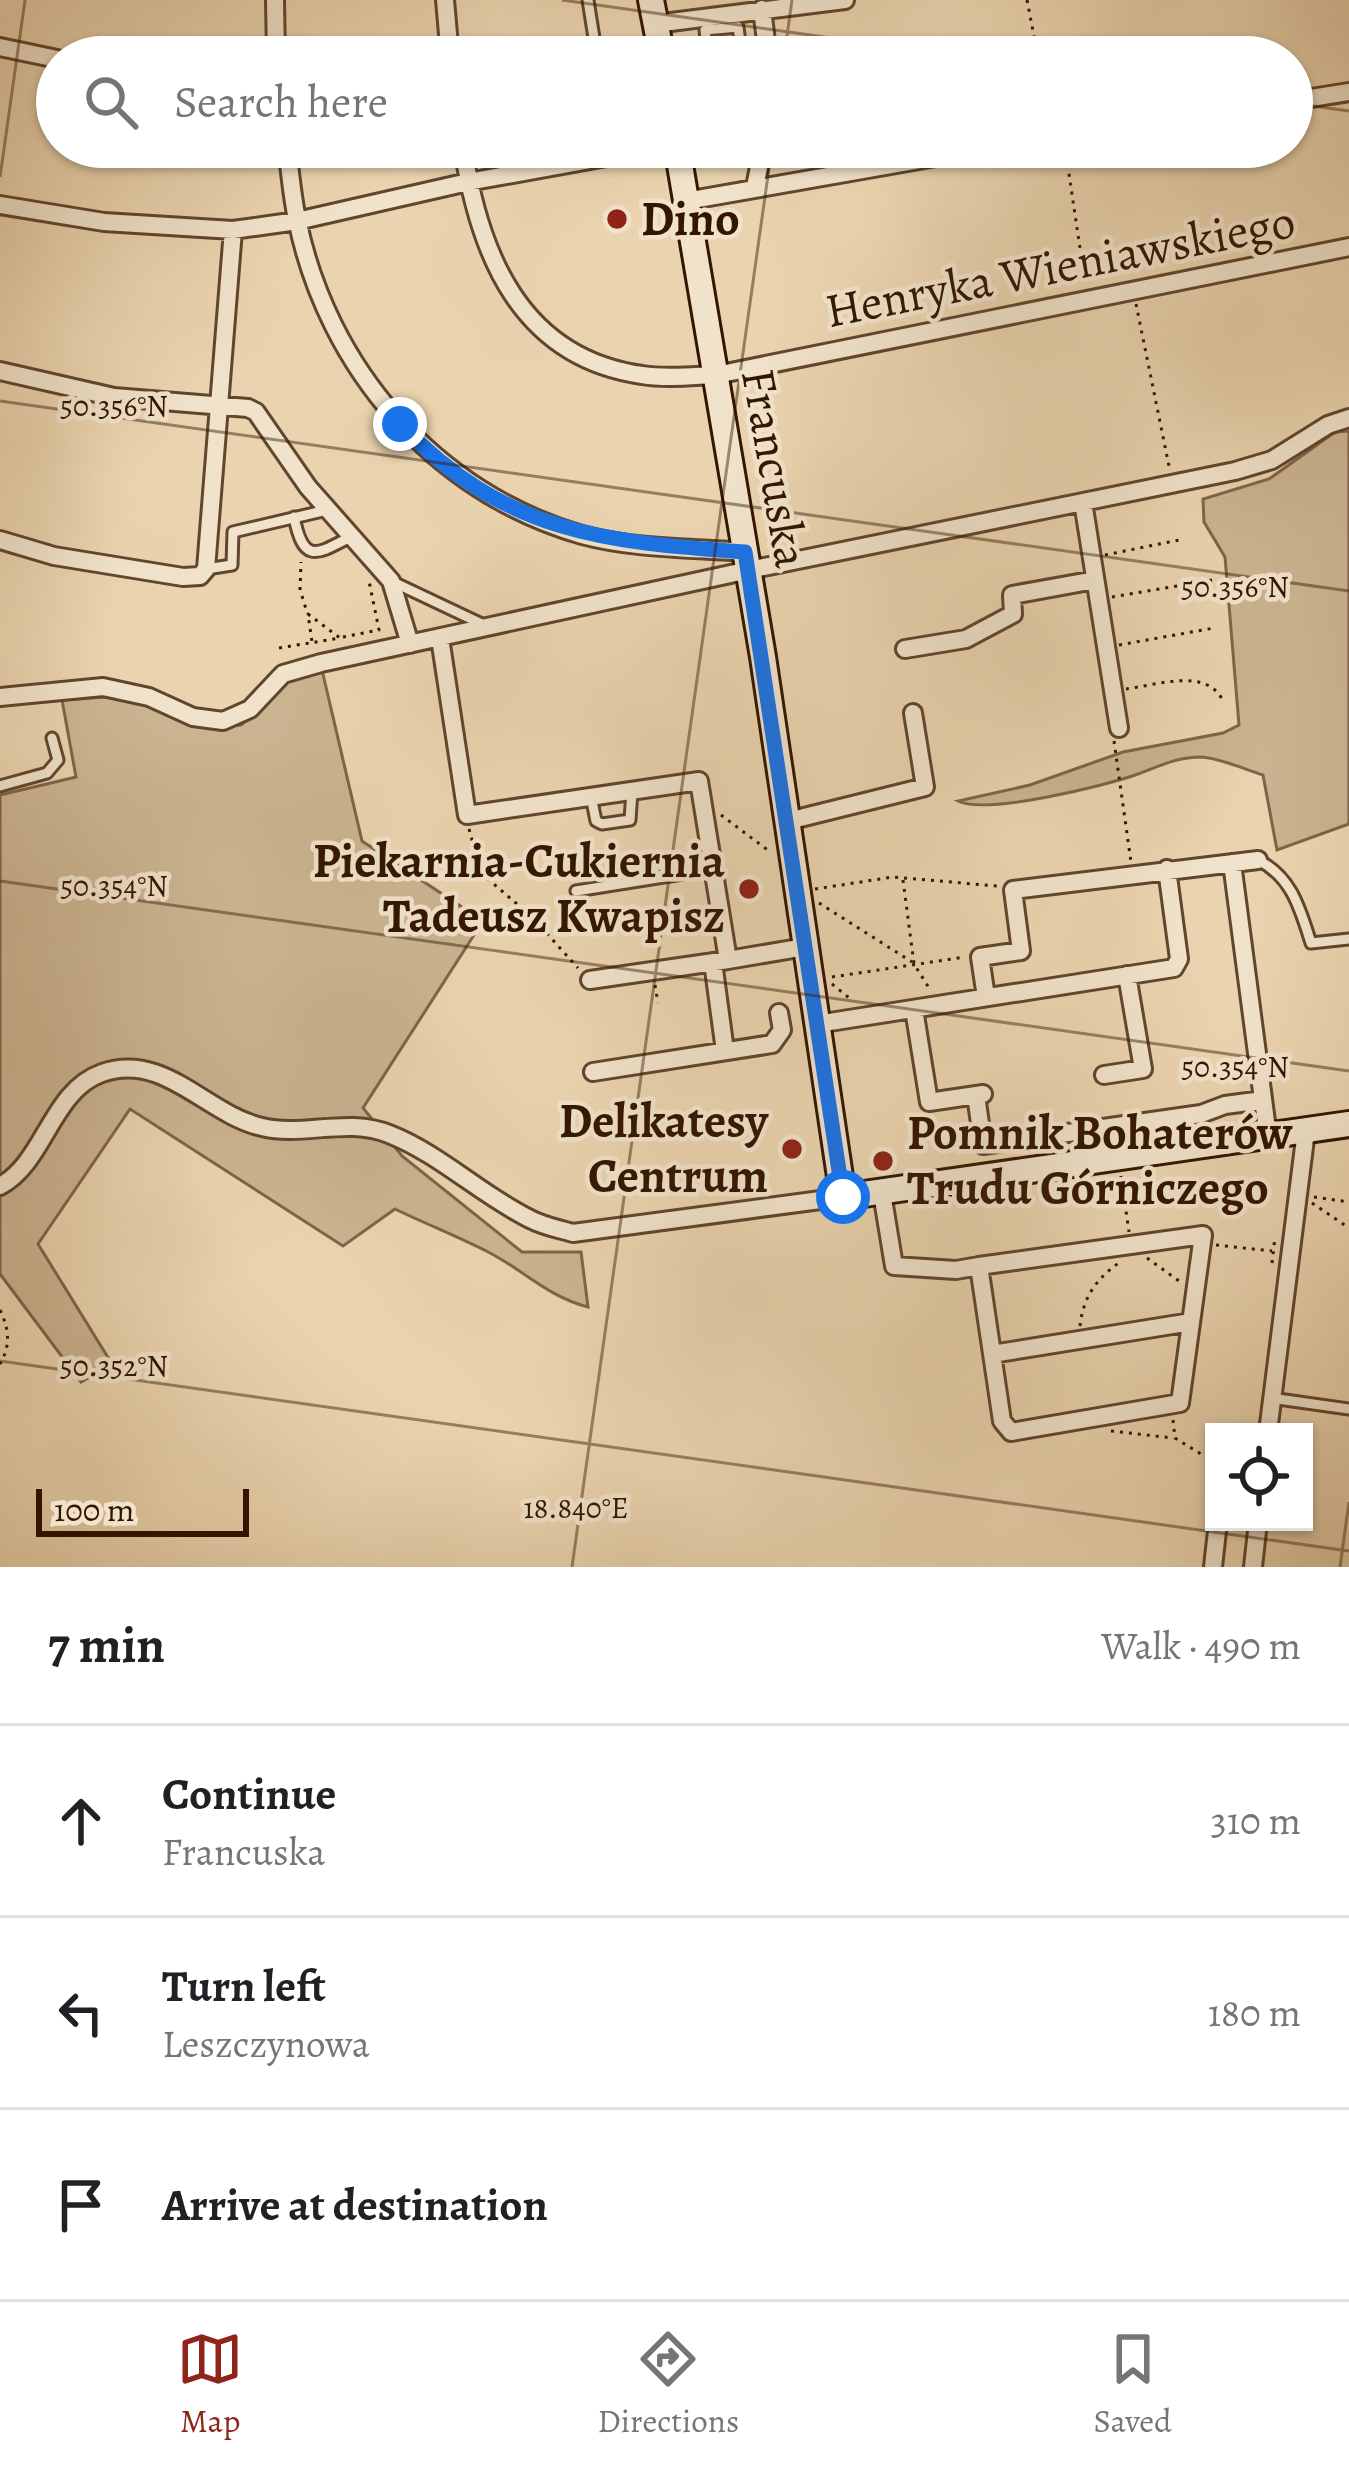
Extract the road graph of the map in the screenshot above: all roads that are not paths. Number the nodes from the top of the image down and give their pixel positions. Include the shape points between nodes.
1 (275, 0) edge
2 (445, 0) edge
3 (588, 0) edge
4 (845, 0) edge
5 (762, 9) junction
6 (653, 12) edge
7 (276, 36) edge
8 (448, 36) edge
9 (594, 36) edge
10 (706, 36) edge
11 (739, 36) edge
12 (765, 36) edge
13 (0, 47) edge
14 (36, 55) edge
15 (1349, 92) edge
16 (1313, 98) edge
17 (290, 168) edge
18 (466, 168) edge
19 (530, 168) edge
20 (680, 168) edge
21 (759, 168) edge
22 (868, 168) edge
23 (468, 182) junction
24 (755, 187) junction
25 (686, 201) junction
26 (0, 205) edge
27 (297, 221) junction
28 (233, 230) junction
29 (1349, 247) edge
30 (0, 371) edge
31 (716, 375) junction
32 (218, 407) junction
33 (1349, 418) edge
34 (1083, 502) junction
35 (328, 509) junction
36 (294, 518) junction
37 (0, 540) edge
38 (357, 540) junction
39 (747, 561) junction
40 (203, 573) junction
41 (1095, 580) junction
42 (391, 581) junction
43 (489, 628) junction
44 (440, 638) junction
45 (410, 644) junction
46 (905, 649) dead end
47 (0, 698) edge
48 (913, 712) dead end
49 (1119, 728) road end
50 (52, 738) dead end
51 (0, 786) edge
52 (632, 790) junction
53 (590, 796) junction
54 (788, 821) junction
55 (1258, 860) joint
56 (1232, 863) junction
57 (714, 869) junction
58 (1167, 869) junction
59 (576, 891) dead end
60 (1349, 939) edge
61 (805, 947) junction
62 (720, 961) junction
63 (1127, 975) junction
64 (590, 980) road end
65 (986, 998) junction
66 (914, 1009) junction
67 (779, 1012) dead end
68 (817, 1024) junction
69 (725, 1051) junction
70 (593, 1072) dead end
71 (1104, 1075) dead end
72 (1263, 1100) junction
73 (1349, 1124) edge
74 (1306, 1131) junction
75 (1268, 1137) junction
76 (0, 1186) edge
77 (882, 1193) junction
78 (843, 1197) junction
79 (979, 1266) junction
80 (1191, 1322) junction
81 (992, 1354) junction
82 (1271, 1398) junction
83 (1349, 1409) edge
84 (1269, 1423) edge
85 (1217, 1531) edge
86 (1257, 1531) edge
87 (1213, 1567) edge
88 (1253, 1567) edge

1 - 7 street
2 - 8 street
3 - 9 lane
4 - 5 street
5 - 6 street
5 - 12 street
10 - 11 lane via 738,27
13 - 14 street
15 - 16 street
17 - 27 street
18 - 23 street, Henryka Wieniawskiego
19 - 23 street
20 - 25 street, Francuska
21 - 24 street
22 - 24 street
23 - 27 street
23 - 31 street, Henryka Wieniawskiego via 498,274 547,336 613,370
24 - 25 street
25 - 31 street, Francuska
26 - 28 street
27 - 28 street
27 - 39 street via 353,360 400,424 447,467 497,500 582,535
28 - 32 street
29 - 31 street, Henryka Wieniawskiego
30 - 32 street via 114,397
31 - 39 street, Francuska
32 - 35 street via 256,412
32 - 40 street
33 - 34 street via 1272,460
34 - 39 street
34 - 41 street
35 - 36 lane
35 - 38 street
36 - 38 lane via 304,549 317,553
36 - 40 lane via 232,532 232,566
37 - 40 street via 54,556
38 - 42 street
39 - 43 street
39 - 54 street, Francuska
41 - 46 street via 1012,595 1013,614 966,639
41 - 49 street
42 - 43 lane
42 - 45 street
43 - 44 street
44 - 45 street
44 - 53 street via 467,815
45 - 47 street via 283,674 250,709 223,721 103,687
48 - 54 street via 925,787
50 - 51 lane via 58,760 47,773
52 - 53 street
52 - 53 lane via 631,820 596,820
52 - 57 street via 699,781
54 - 61 street, Francuska
55 - 56 street
55 - 60 lane via 1298,900 1311,944
56 - 58 street
56 - 72 street
57 - 59 lane
57 - 62 street
58 - 63 street via 1179,958 1174,968
58 - 65 street via 1013,890 1021,952 980,958
61 - 62 street
61 - 68 street, Francuska
62 - 64 street
62 - 69 street
63 - 65 street
63 - 71 street via 1143,1069
65 - 66 street
66 - 68 street
66 - 72 street via 928,1102 981,1094 983,1145
67 - 69 street via 782,1030 772,1044
68 - 78 street, Francuska
69 - 70 street
72 - 75 street
73 - 74 street
74 - 75 street
74 - 82 street
75 - 77 street
76 - 78 street via 19,1173 71,1095 103,1072 124,1069 166,1077 263,1128 350,1126 395,1136 533,1221 573,1233
77 - 78 street
77 - 79 street via 894,1266
79 - 80 street via 1203,1235
79 - 81 street
80 - 81 street
80 - 81 street via 1180,1403 1011,1432 1002,1421
82 - 83 lane
82 - 84 street
85 - 87 street
86 - 88 street

